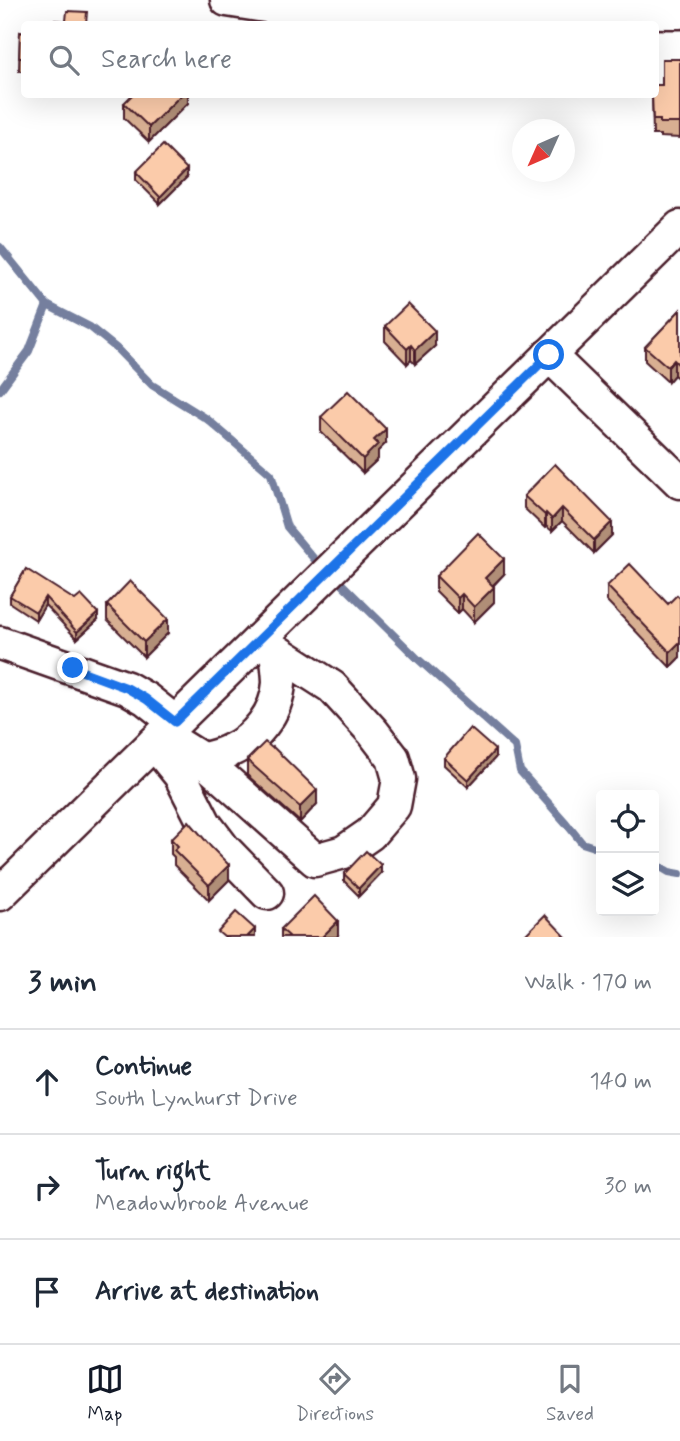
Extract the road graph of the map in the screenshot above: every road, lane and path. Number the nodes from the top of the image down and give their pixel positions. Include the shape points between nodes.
1 (227, 0) edge
2 (680, 12) edge
3 (680, 227) edge
4 (549, 355) junction
5 (680, 482) edge
6 (0, 643) edge
7 (267, 645) junction
8 (164, 733) junction
9 (203, 760) junction
10 (267, 893) dead end
11 (0, 894) edge

1 - 2 street via 331,10
3 - 4 street
4 - 5 street
4 - 7 street
6 - 8 street via 127,688 146,699
7 - 8 street
7 - 9 street via 279,683 266,720 251,738
7 - 9 street via 331,687 393,758 399,779 394,806 370,834 344,852 314,860
8 - 9 street
8 - 10 street via 205,824
8 - 11 street

